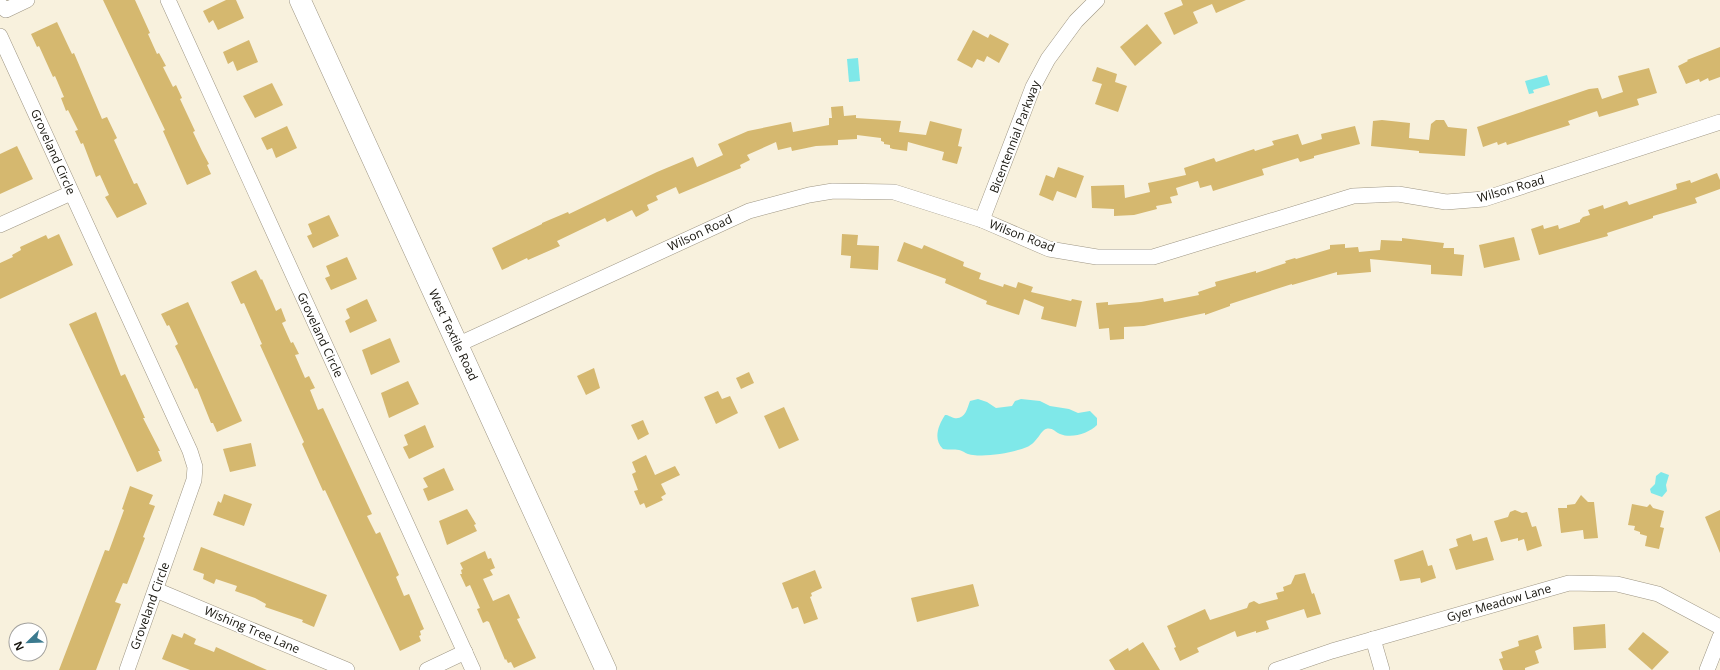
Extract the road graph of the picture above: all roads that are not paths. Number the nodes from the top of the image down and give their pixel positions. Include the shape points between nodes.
1 (27, 0) edge
2 (168, 0) edge
3 (300, 0) edge
4 (1097, 0) edge
5 (0, 5) edge
6 (1, 42) edge
7 (1720, 122) edge
8 (71, 193) junction
9 (982, 220) junction
10 (0, 225) edge
11 (457, 345) junction
12 (156, 590) junction
13 (1720, 627) edge
14 (1720, 637) edge
15 (1373, 639) junction
16 (465, 652) junction
17 (127, 670) edge
18 (347, 670) edge
19 (427, 670) edge
20 (473, 670) edge
21 (606, 670) edge
22 (1276, 670) edge
23 (1382, 670) edge
24 (1707, 670) edge

1 - 5 street via 6,10
2 - 16 street, Groveland Circle
3 - 11 main road, West Textile Road
4 - 9 street, Bicentennial Parkway via 1076,21 1048,59 1033,87
6 - 8 street, Groveland Circle
7 - 9 street, Wilson Road via 1484,199 1446,202 1398,194 1353,196 1153,257 1097,257 1049,249
8 - 10 street
8 - 12 street, Groveland Circle via 195,467 194,480
9 - 11 street, Wilson Road via 894,192 833,191 809,195 749,211
11 - 21 main road, West Textile Road
12 - 17 street, Groveland Circle
12 - 18 street, Wishing Tree Lane
13 - 15 street, Gyer Meadow Lane via 1658,594 1617,584 1569,583
14 - 24 street
15 - 22 street, Gyer Meadow Lane
15 - 23 street
16 - 19 street
16 - 20 street, Groveland Circle

